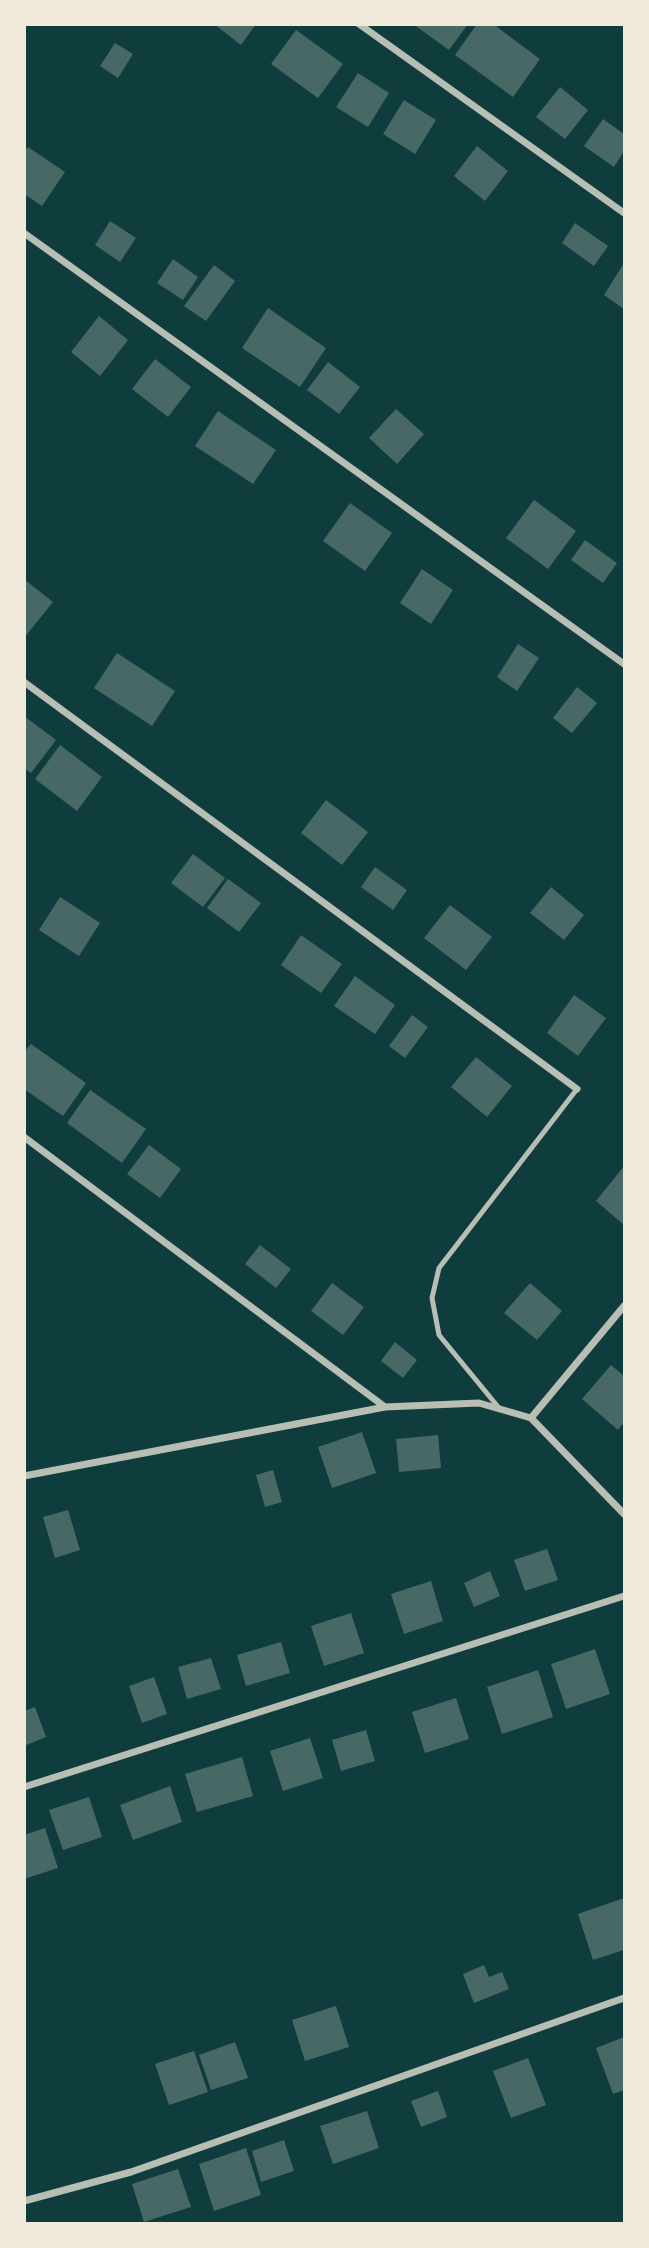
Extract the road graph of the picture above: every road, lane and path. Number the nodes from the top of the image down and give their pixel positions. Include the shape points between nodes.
1 (359, 24) edge
2 (625, 213) edge
3 (24, 233) edge
4 (625, 664) edge
5 (24, 682) edge
6 (577, 1089) joint
7 (24, 1137) edge
8 (625, 1306) edge
9 (385, 1407) junction
10 (500, 1410) junction
11 (531, 1418) junction
12 (24, 1476) edge
13 (625, 1514) edge
14 (625, 1596) edge
15 (24, 1787) edge
16 (625, 1998) edge
17 (24, 2202) edge

1 - 2 street
3 - 4 street
5 - 6 street
6 - 10 lane via 439,1268 432,1298 439,1335
7 - 9 street
8 - 11 street
9 - 10 street via 479,1403
9 - 12 street
10 - 11 street
11 - 13 street
14 - 15 street
16 - 17 street via 131,2172

